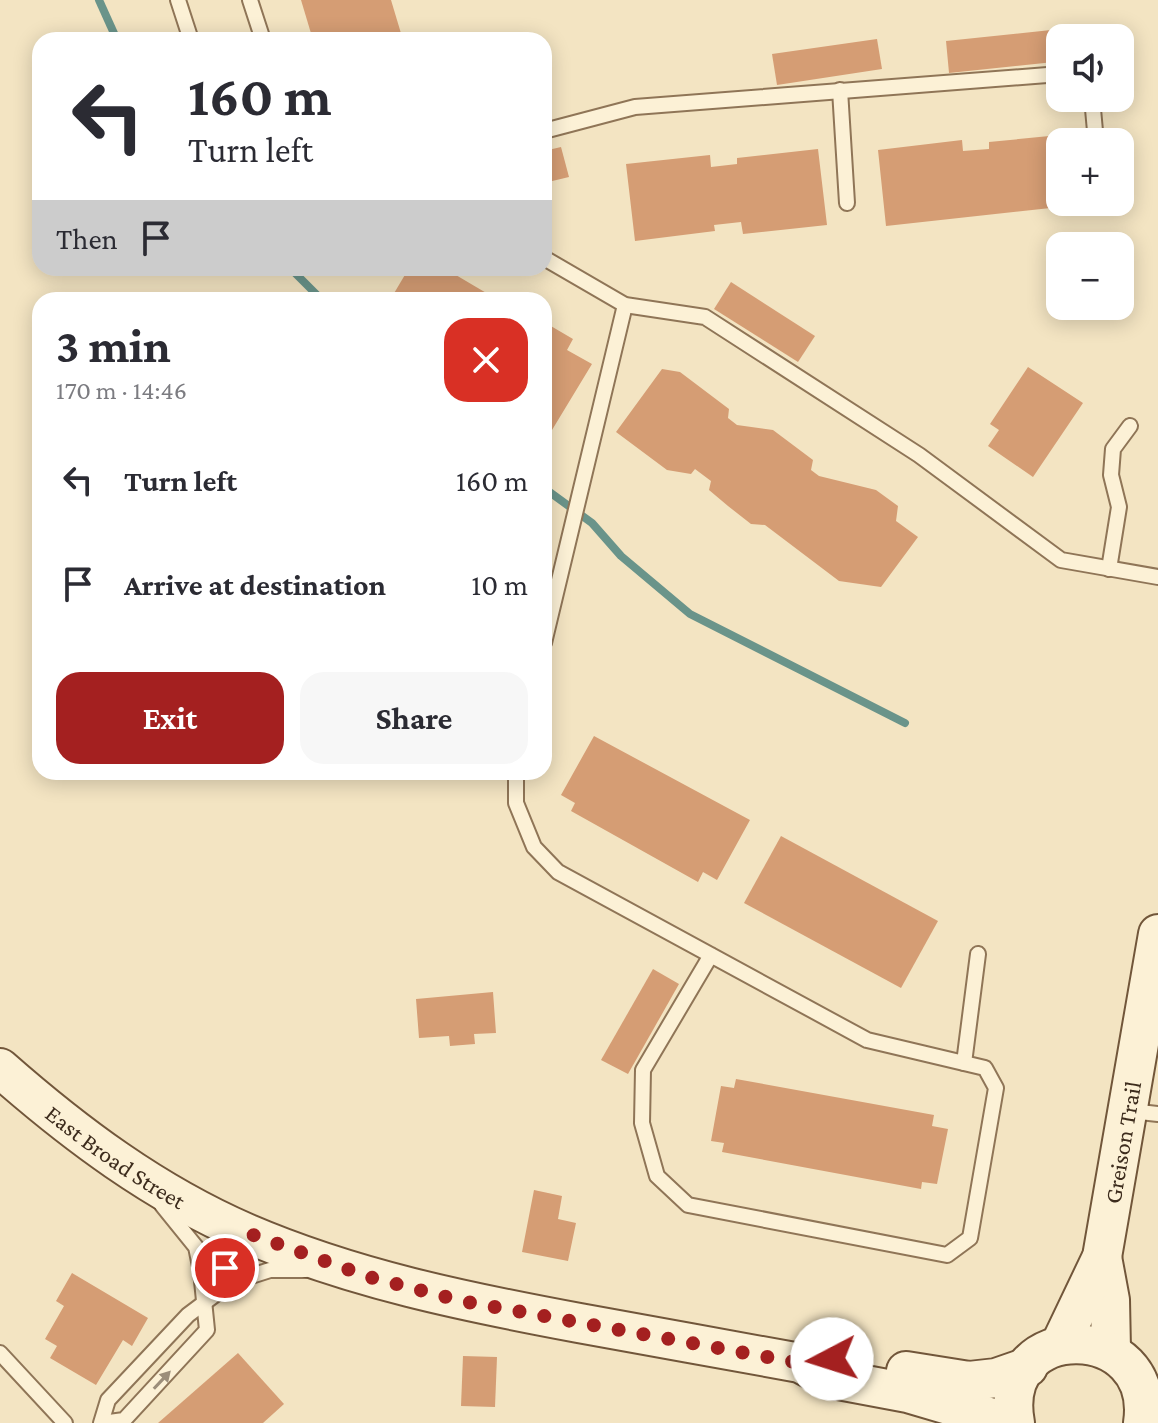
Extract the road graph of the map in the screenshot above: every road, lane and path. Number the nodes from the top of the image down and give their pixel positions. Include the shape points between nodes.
1 (178, 0) edge
2 (250, 0) edge
3 (188, 32) edge
4 (260, 32) edge
5 (1046, 75) edge
6 (840, 90) junction
7 (552, 129) edge
8 (847, 203) dead end
9 (552, 263) edge
10 (625, 305) junction
11 (1130, 426) dead end
12 (1109, 569) junction
13 (1158, 577) edge
14 (552, 610) edge
15 (516, 780) edge
16 (1158, 934) edge
17 (978, 954) dead end
18 (711, 955) junction
19 (964, 1063) junction
20 (0, 1068) edge
21 (1142, 1113) edge
22 (133, 1173) junction
23 (245, 1232) junction
24 (1102, 1257) junction
25 (348, 1270) junction
26 (206, 1304) junction
27 (1060, 1345) junction
28 (1111, 1350) junction
29 (0, 1353) edge
30 (800, 1363) junction
31 (1028, 1367) junction
32 (1148, 1381) edge
33 (65, 1423) edge
34 (101, 1423) edge
35 (998, 1423) edge
36 (1015, 1423) edge
37 (1143, 1423) edge

1 - 3 lane
2 - 4 lane
5 - 6 lane
6 - 7 lane via 635,107
6 - 8 lane
9 - 10 lane
10 - 12 lane via 705,317 919,455 1061,560
10 - 14 lane
11 - 12 lane via 1113,449 1111,475 1119,507
12 - 13 lane
15 - 18 lane via 516,803 534,847 558,872
16 - 21 street, Greison Trail
17 - 19 lane
18 - 19 lane via 867,1040
18 - 19 lane via 643,1070 642,1123 657,1176 688,1205 947,1255 970,1238 996,1088 985,1068
20 - 22 street, East Broad Street via 54,1116
21 - 24 street, Greison Trail
22 - 23 street, East Broad Street
22 - 26 lane via 196,1247
23 - 25 street, East Broad Street
23 - 26 lane
24 - 27 street, Greison Trail
24 - 28 street, Greison Trail
25 - 26 lane via 270,1270 232,1282
25 - 30 street, East Broad Street via 462,1301
26 - 34 lane via 188,1315 108,1400
34 -> 26 lane via 124,1420 207,1330
27 - 28 street via 1086,1343
27 - 31 street, East Broad Street
28 - 32 street
29 - 33 lane
30 - 31 street, East Broad Street via 832,1359 969,1381
30 - 35 street, East Broad Street via 828,1378 908,1393
31 - 36 street via 1016,1389
32 - 37 street

